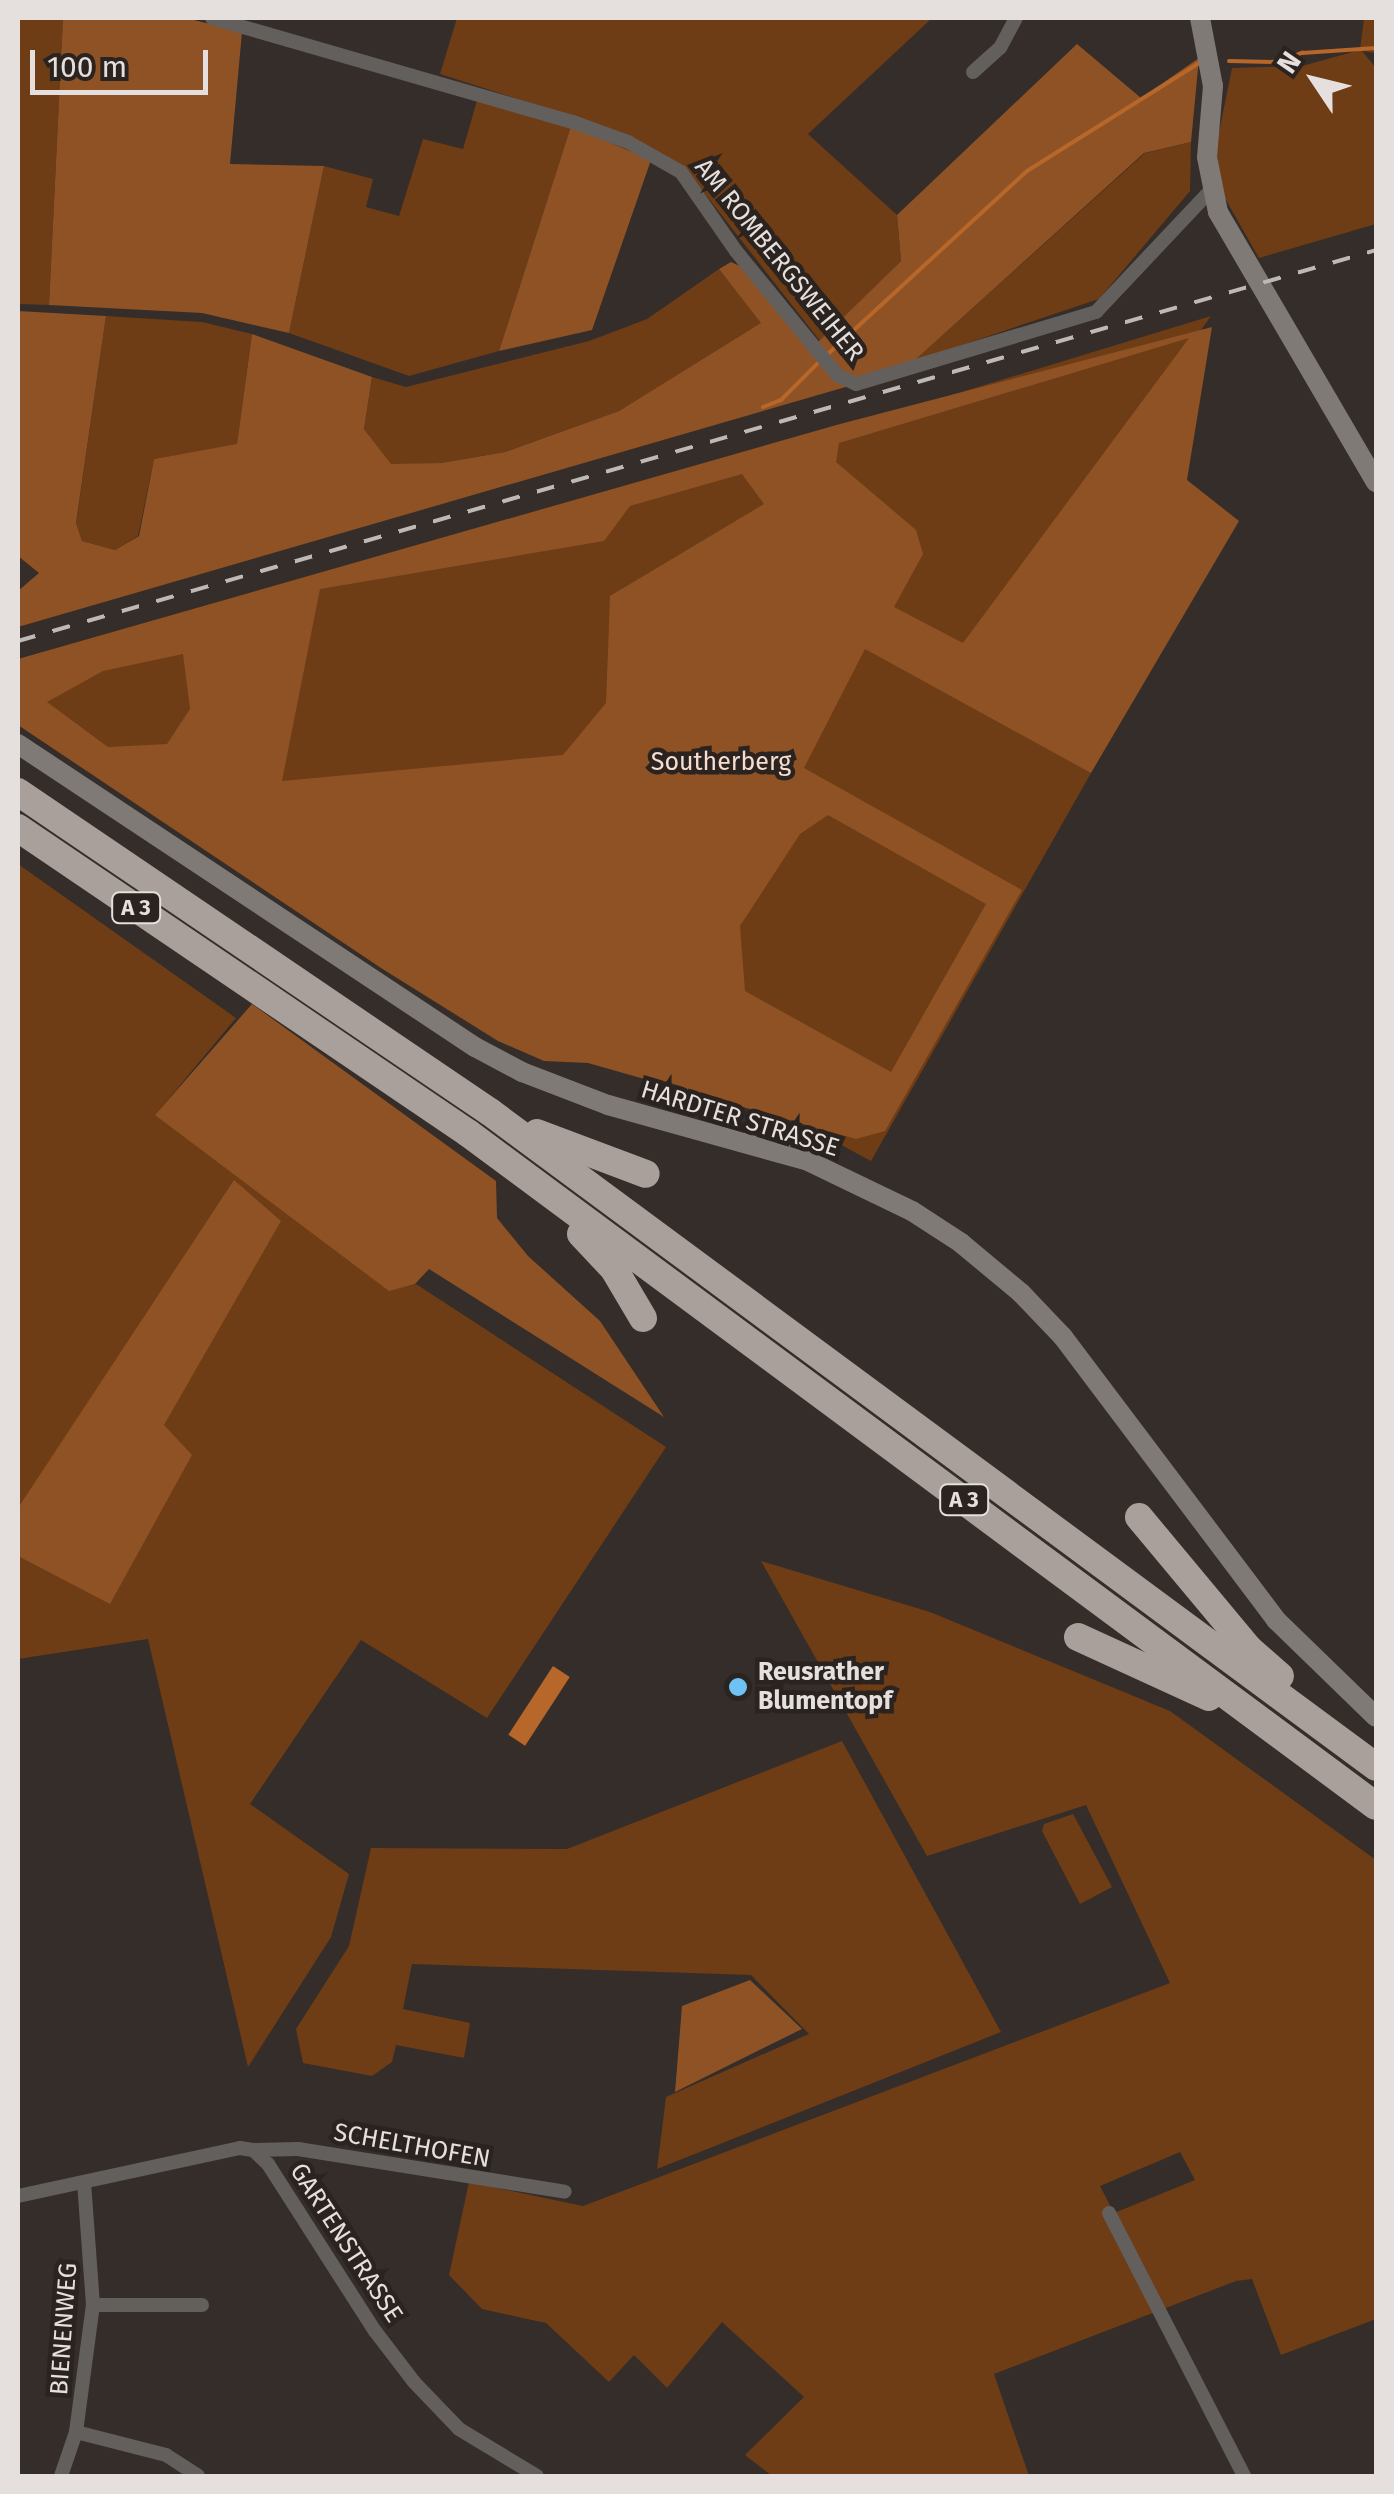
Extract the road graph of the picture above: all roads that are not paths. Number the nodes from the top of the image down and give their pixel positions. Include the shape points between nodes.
1 (212, 18) edge
2 (1016, 18) edge
3 (1200, 18) edge
4 (973, 72) dead end
5 (1211, 190) junction
6 (1376, 482) edge
7 (18, 744) edge
8 (18, 792) edge
9 (18, 828) edge
10 (490, 1112) junction
11 (646, 1174) dead end
12 (550, 1195) junction
13 (643, 1318) dead end
14 (1139, 1517) dead end
15 (1078, 1638) dead end
16 (1376, 1718) edge
17 (1289, 1739) junction
18 (1341, 1742) junction
19 (1376, 1768) edge
20 (1376, 1806) edge
21 (253, 2150) junction
22 (84, 2182) junction
23 (565, 2192) dead end
24 (18, 2196) edge
25 (1109, 2213) dead end
26 (93, 2305) junction
27 (202, 2306) dead end
28 (76, 2432) junction
29 (61, 2476) edge
30 (198, 2476) edge
31 (537, 2476) edge
32 (1244, 2476) edge

1 - 5 street, AM ROMBERGSWEIHER via 573,122 668,164 681,172 837,375 856,384 1096,312
2 - 4 street via 1000,48
3 - 5 main road via 1213,86
5 - 6 main road via 1231,242
7 - 16 main road, HARDTER STRASSE via 522,1072 608,1105 808,1161 879,1193 960,1243 1063,1337 1227,1562 1316,1664
8 - 10 highway, A 3
9 - 12 highway, A 3
10 - 11 highway
10 - 18 highway, A 3
12 - 13 highway via 564,1220 614,1269
12 - 17 highway, A 3
14 - 18 highway via 1249,1649 1324,1710
15 - 17 highway
17 - 20 highway, A 3
18 - 19 highway, A 3
21 - 22 street
21 - 23 street, SCHELTHOFEN via 298,2148
21 - 31 street, GARTENSTRASSE via 414,2382 459,2428
22 - 24 street
22 - 26 street, BIENENWEG
25 - 32 street
26 - 27 street
26 - 28 street, BIENENWEG
28 - 29 street, BIENENWEG
28 - 30 street via 166,2454

